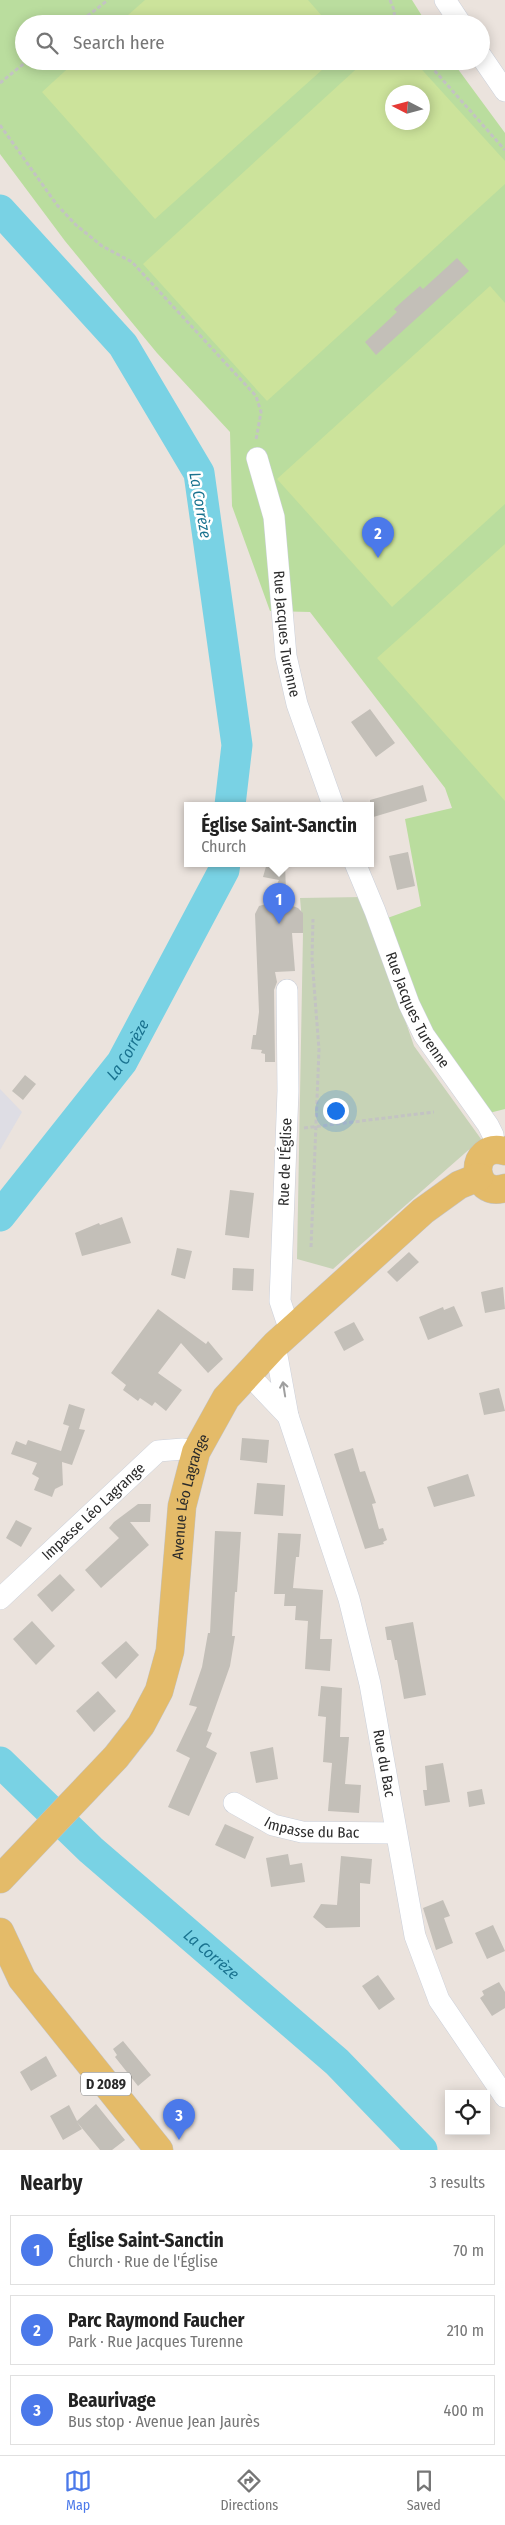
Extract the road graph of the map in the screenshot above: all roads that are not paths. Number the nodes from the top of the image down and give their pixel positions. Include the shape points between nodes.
1 (446, 0) edge
2 (455, 15) edge
3 (490, 69) edge
4 (505, 91) edge
5 (257, 458) road end
6 (332, 802) edge
7 (357, 867) edge
8 (287, 990) dead end
9 (500, 1150) edge
10 (479, 1177) junction
11 (505, 1188) edge
12 (283, 1338) junction
13 (248, 1375) junction
14 (288, 1416) junction
15 (196, 1452) junction
16 (0, 1599) edge
17 (234, 1803) dead end
18 (395, 1833) junction
19 (2, 1877) edge
20 (0, 1932) edge
21 (505, 2097) edge
22 (159, 2150) edge

1 - 2 street
3 - 4 street
5 - 6 street, Rue Jacques Turenne via 274,517 286,656 297,704
7 - 9 street, Rue Jacques Turenne via 424,1035 488,1125
8 - 12 street, Rue de l'Église via 280,1302
9 - 10 main road via 489,1151 480,1160
10 - 11 main road via 494,1190
10 - 12 main road, Avenue Léo Lagrange via 459,1185 423,1211
12 - 13 main road, Avenue Léo Lagrange
14 -> 12 street, Rue du Bac
13 - 14 street, Rue du Bac
13 - 15 main road, Avenue Léo Lagrange via 226,1398
14 - 18 street, Rue du Bac via 348,1599 370,1684
15 - 16 street, Impasse Léo Lagrange via 184,1449 158,1451
15 - 19 main road, Avenue Léo Lagrange via 182,1506 170,1651 159,1690 140,1725 116,1757
17 - 18 street, Impasse du Bac via 273,1825 302,1832
18 - 21 street, Rue du Bac via 415,1936 440,2000
20 - 22 main road, D 2089 via 22,1979

